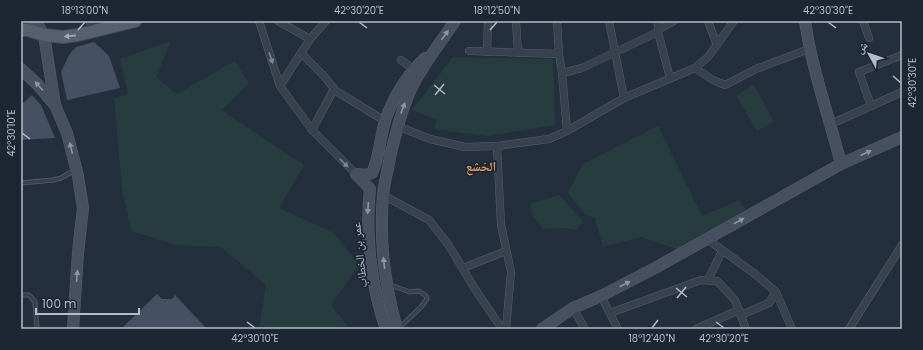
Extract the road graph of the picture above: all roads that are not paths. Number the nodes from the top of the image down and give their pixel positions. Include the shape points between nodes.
1 (35, 21) edge
2 (259, 21) edge
3 (278, 21) edge
4 (326, 21) edge
5 (455, 21) edge
6 (488, 21) edge
7 (516, 21) edge
8 (609, 21) edge
9 (657, 21) edge
10 (674, 21) edge
11 (708, 21) edge
12 (734, 21) edge
13 (805, 21) edge
14 (863, 21) edge
15 (131, 22) edge
16 (560, 22) edge
17 (91, 26) edge
18 (21, 30) edge
19 (659, 31) junction
20 (44, 35) junction
21 (869, 38) dead end
22 (310, 39) junction
23 (717, 46) junction
24 (435, 49) junction
25 (809, 49) junction
26 (469, 51) dead end
27 (487, 52) junction
28 (301, 53) junction
29 (518, 53) junction
30 (615, 53) junction
31 (559, 54) junction
32 (902, 54) edge
33 (401, 60) dead end
34 (695, 68) junction
35 (21, 69) edge
36 (413, 69) junction
37 (562, 73) junction
38 (670, 78) junction
39 (280, 86) junction
40 (334, 89) junction
41 (902, 92) edge
42 (624, 98) junction
43 (55, 105) junction
44 (871, 106) junction
45 (386, 121) junction
46 (831, 124) junction
47 (397, 126) junction
48 (312, 130) junction
49 (567, 131) junction
50 (901, 139) edge
51 (497, 146) junction
52 (841, 164) junction
53 (76, 169) junction
54 (356, 174) junction
55 (21, 183) edge
56 (383, 195) junction
57 (707, 239) junction
58 (902, 245) edge
59 (506, 251) junction
60 (722, 251) junction
61 (463, 268) junction
62 (708, 280) junction
63 (387, 284) junction
64 (776, 292) junction
65 (21, 296) edge
66 (601, 296) junction
67 (573, 308) junction
68 (740, 312) junction
69 (610, 313) junction
70 (37, 329) edge
71 (73, 329) edge
72 (386, 329) edge
73 (397, 329) edge
74 (502, 329) edge
75 (506, 329) edge
76 (542, 329) edge
77 (585, 329) edge
78 (618, 329) edge
79 (696, 329) edge
80 (746, 329) edge
81 (792, 329) edge
82 (850, 329) edge

1 - 20 street
2 -> 39 street
3 - 22 street
4 - 22 street
24 -> 5 street, عمر بن الخطاب
6 - 27 street
7 - 29 street
8 - 30 street
9 - 19 street
10 - 19 street
11 - 23 street
12 - 23 street
13 - 25 street
14 - 21 street
15 - 17 main road
16 - 31 street
17 -> 20 main road via 78,35
18 - 20 main road
19 - 30 street
19 - 38 street
20 - 43 street
22 - 28 street
23 - 34 street
24 - 36 street, عمر بن الخطاب
47 -> 24 street, عمر بن الخطاب via 414,84
25 - 34 street via 756,69 725,85
25 - 46 street
26 - 27 street
27 - 29 street
28 - 39 street
28 - 40 street via 324,75
29 - 31 street
30 - 37 street via 582,68
30 - 42 street
31 - 37 street
32 - 44 street via 859,72
33 - 36 street
34 - 38 street
43 -> 35 street
36 - 45 street, عمر بن الخطاب via 397,95
37 - 49 street
38 - 42 street
39 - 48 street
40 - 45 street
40 - 48 street
41 - 44 street
42 - 49 street
53 -> 43 street via 67,133
44 - 46 street
45 - 54 street, عمر بن الخطاب via 372,172 366,175
46 - 52 street
47 - 51 street via 430,139 465,147
47 - 56 street, عمر بن الخطاب
48 -> 54 street
49 - 51 street via 549,139
52 -> 50 street
51 - 59 street via 501,225
57 -> 52 street
53 - 55 lane via 61,178
71 -> 53 street via 83,208
54 -> 72 street, عمر بن الخطاب via 370,189 368,230 379,309
56 - 61 street via 429,220
63 -> 56 street, عمر بن الخطاب via 381,231
57 - 60 street
66 -> 57 street
58 - 82 street
59 - 61 street
59 - 75 street via 511,272
60 - 62 street
60 - 64 street
61 - 74 street
62 - 68 street via 717,281 735,300
62 - 69 street via 701,280
63 - 73 street, عمر بن الخطاب
63 - 73 lane via 410,292 419,292 427,299
64 - 68 street via 769,303
64 - 81 street
65 - 70 lane via 29,295 35,302
66 - 67 street
66 - 69 street
67 - 76 street
67 - 77 street
68 - 79 street
68 - 80 street
69 - 78 street

